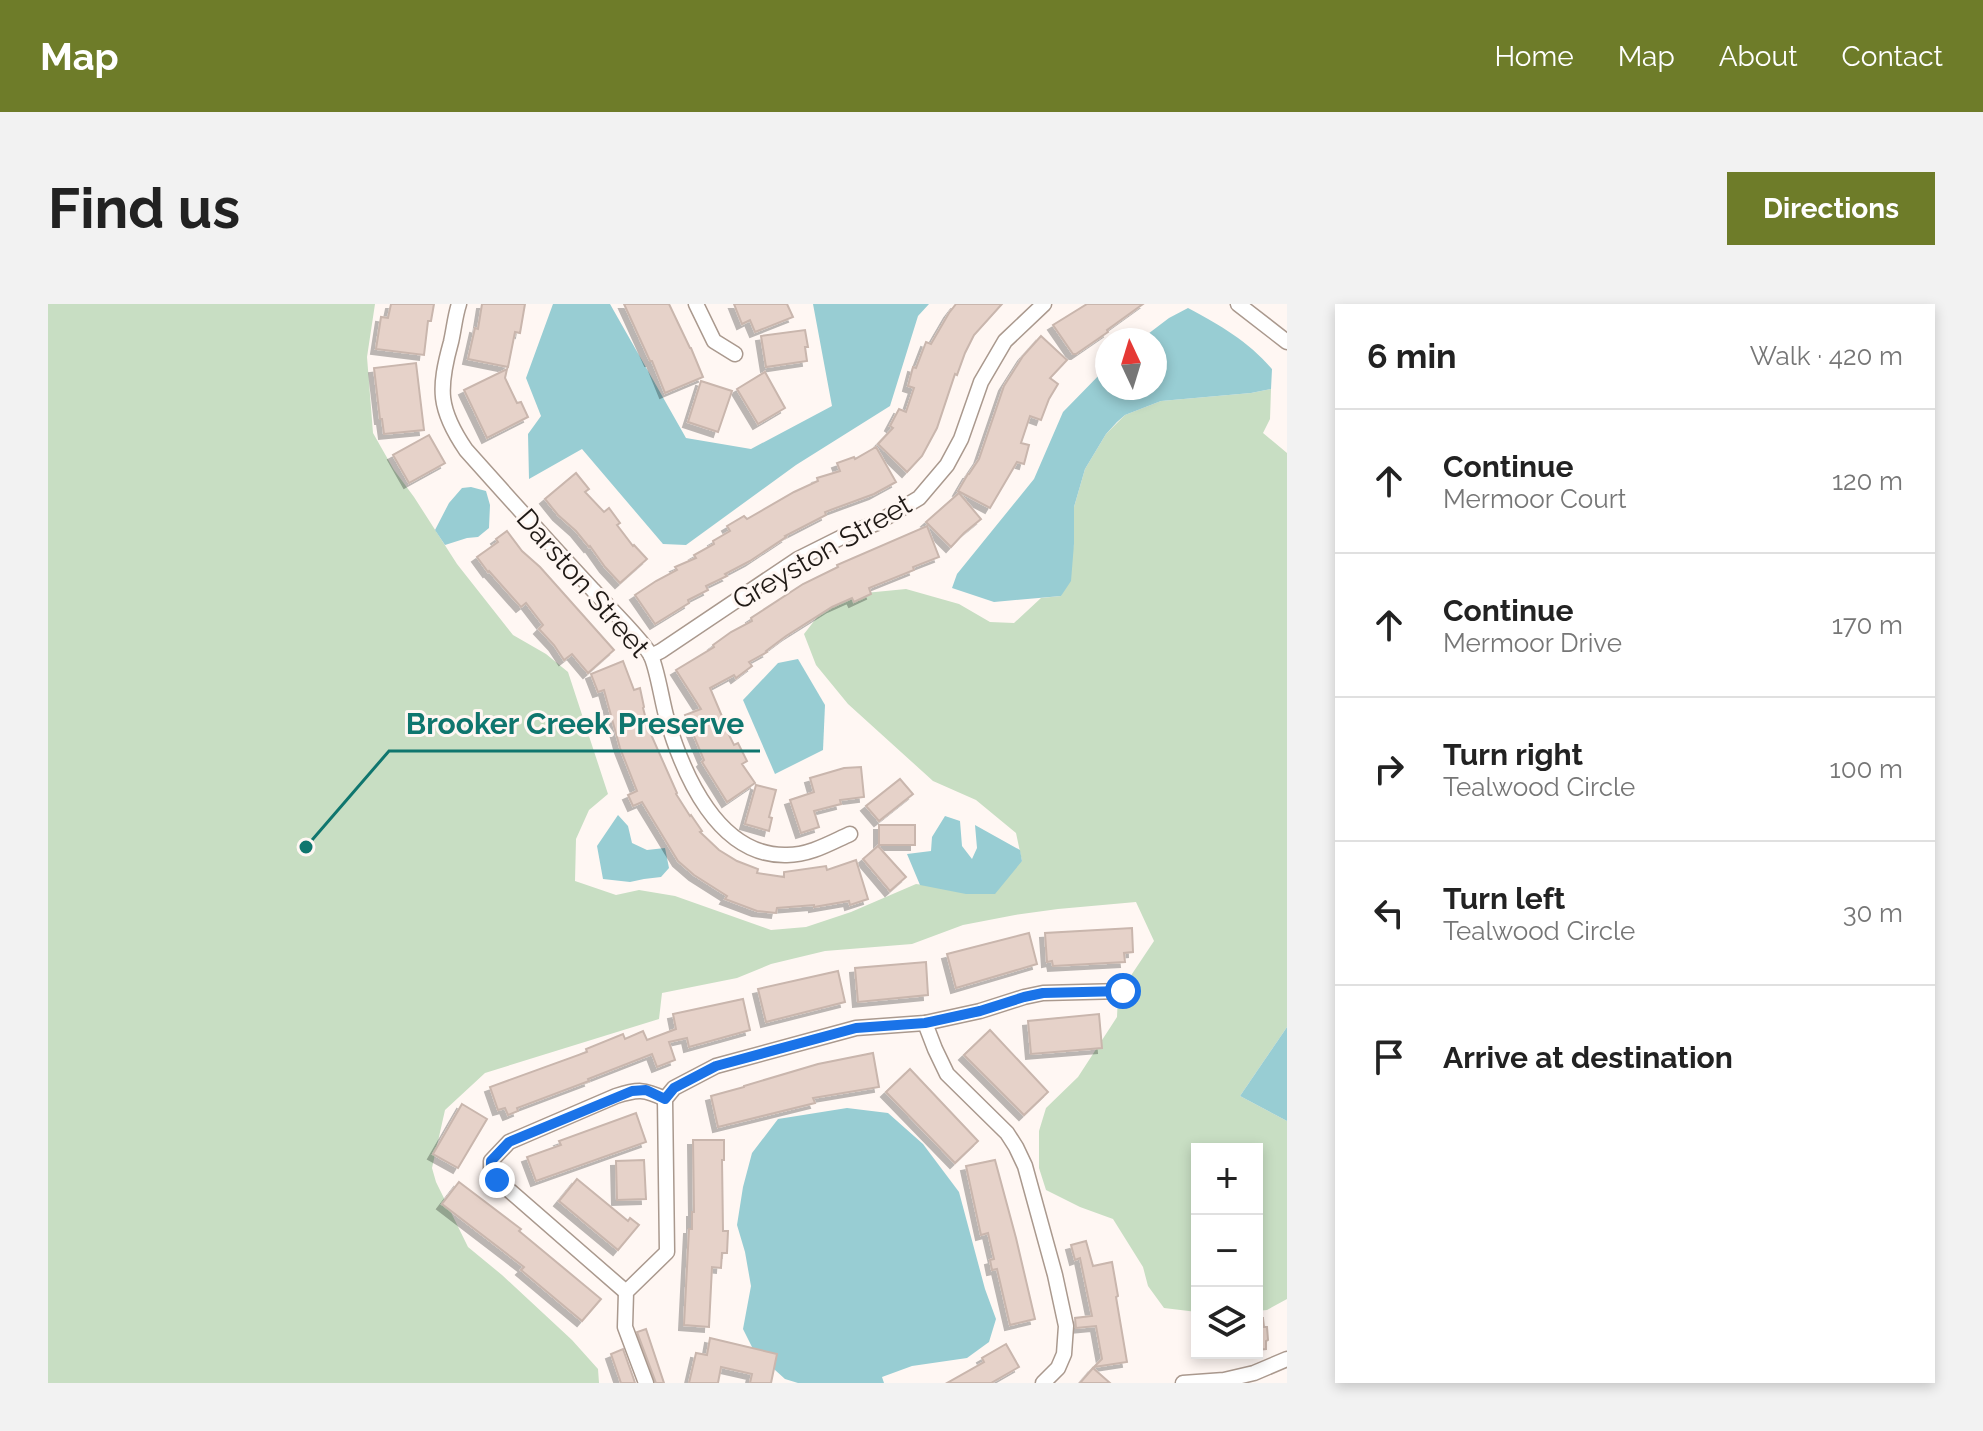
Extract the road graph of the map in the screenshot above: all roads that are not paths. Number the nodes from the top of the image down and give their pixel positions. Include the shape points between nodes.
1 (459, 304) edge
2 (696, 304) edge
3 (1044, 304) edge
4 (1238, 304) edge
5 (1287, 342) edge
6 (735, 354) dead end
7 (651, 656) junction
8 (850, 834) dead end
9 (1123, 991) dead end
10 (925, 1023) junction
11 (665, 1099) junction
12 (626, 1292) junction
13 (1287, 1359) edge
14 (646, 1383) edge
15 (1043, 1383) edge
16 (1183, 1383) edge

1 - 7 street, Darston Street via 442,379 453,432
2 - 6 street via 714,341
3 - 7 street, Greyston Street via 1005,341 981,382 947,465 919,498 798,559
4 - 5 street
7 - 8 street, Darston Street via 675,748 717,824 751,848 788,855 813,851
9 - 10 street via 1043,993
10 - 11 street via 856,1028 716,1066 674,1088
10 - 15 street via 947,1074 1007,1133 1025,1166 1066,1326 1064,1354
11 - 12 street via 667,1252
11 - 12 street via 646,1090 616,1096 509,1142 491,1161 494,1177
12 - 14 street via 625,1327
13 - 16 street via 1224,1380

